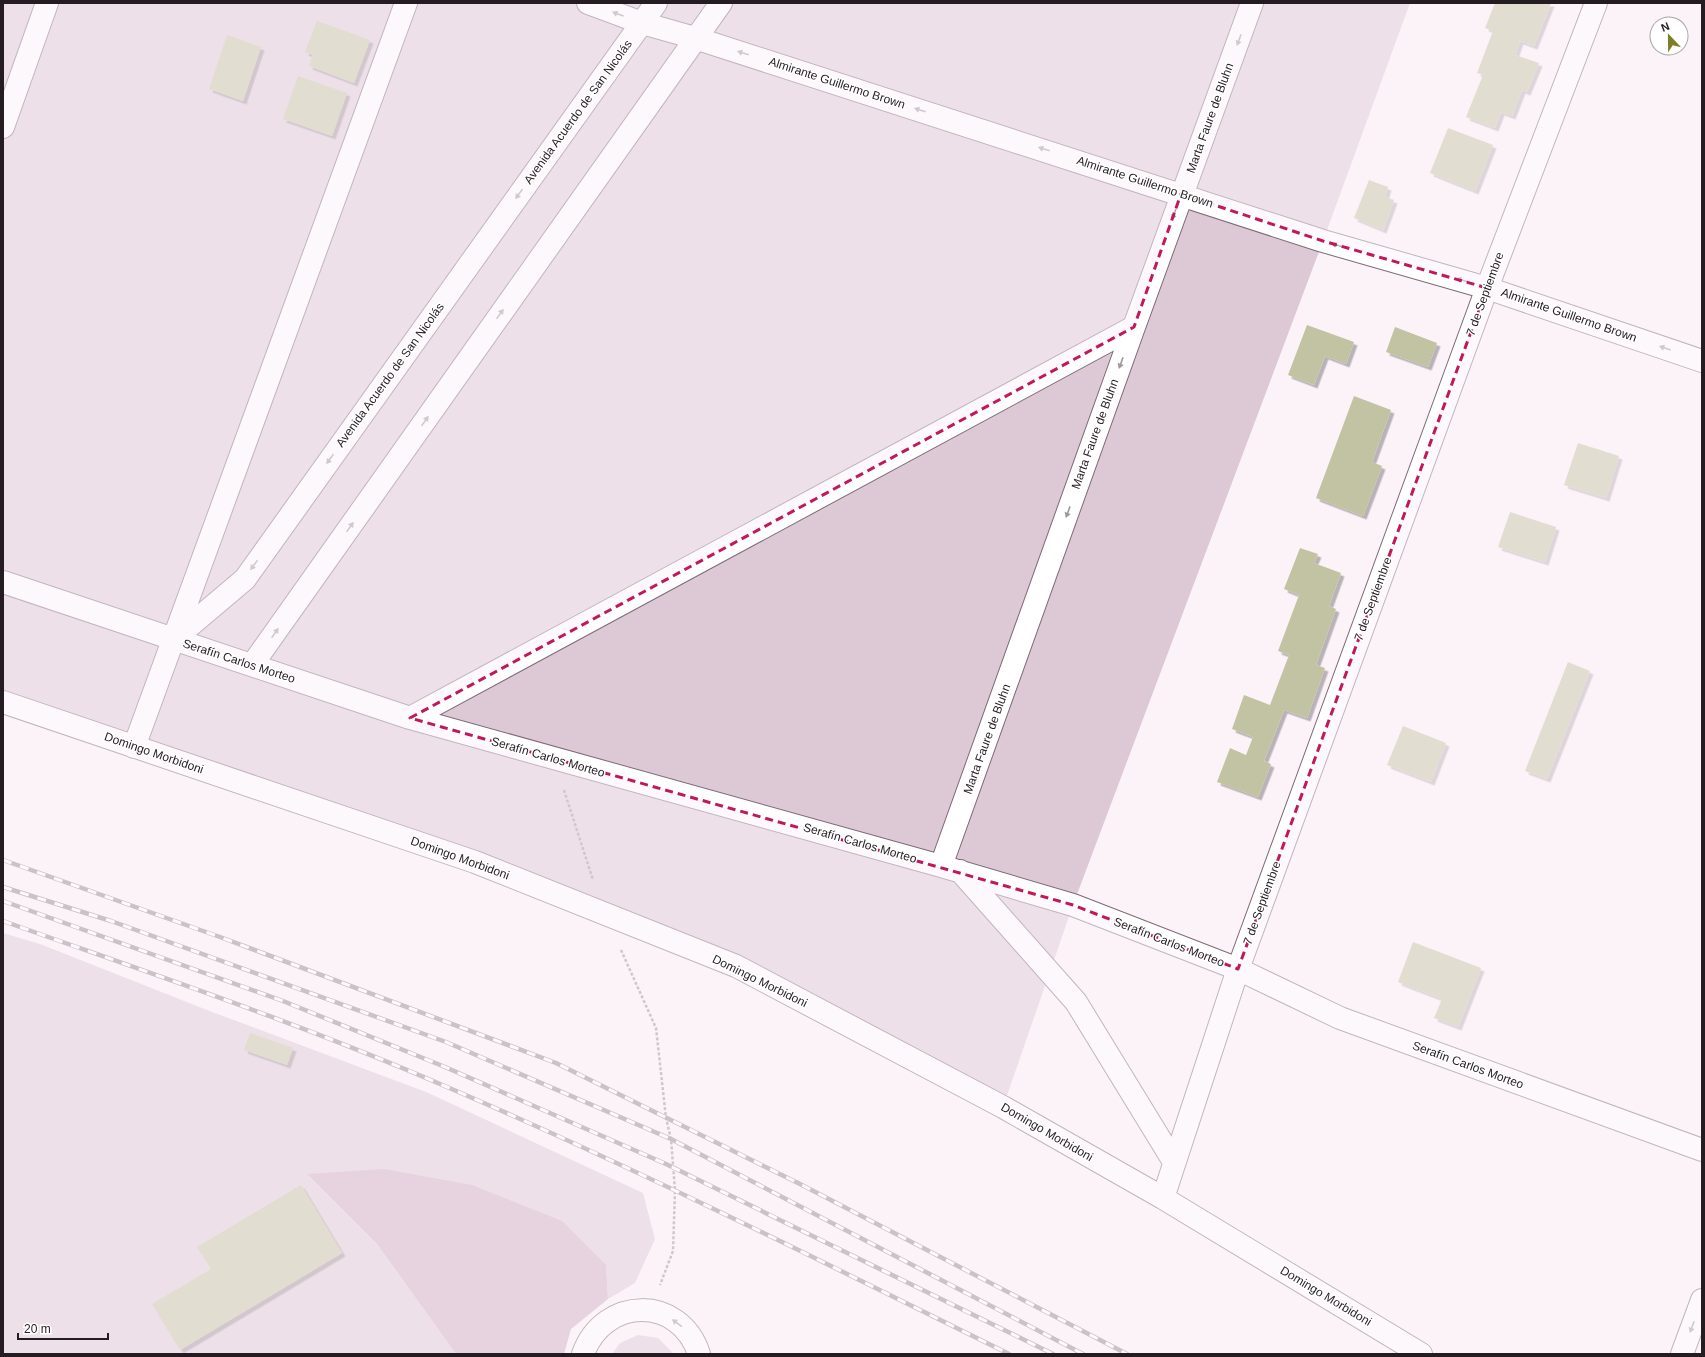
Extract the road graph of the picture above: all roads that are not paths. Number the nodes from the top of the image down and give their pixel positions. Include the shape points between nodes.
1 (47, 3) edge
2 (406, 3) edge
3 (588, 3) edge
4 (656, 3) edge
5 (721, 3) edge
6 (1252, 3) edge
7 (1596, 3) edge
8 (642, 23) junction
9 (695, 38) junction
10 (3, 127) edge
11 (1181, 194) junction
12 (1487, 288) junction
13 (1134, 327) junction
14 (1702, 360) edge
15 (3, 582) edge
16 (174, 639) junction
17 (252, 665) junction
18 (3, 702) edge
19 (410, 718) junction
20 (134, 747) junction
21 (951, 869) junction
22 (1238, 969) junction
23 (1702, 1150) edge
24 (1174, 1162) junction
25 (1163, 1198) junction
26 (1702, 1300) edge
27 (583, 1354) edge
28 (699, 1354) edge
29 (1421, 1354) edge
30 (1682, 1354) edge

1 - 10 street
2 - 16 street
8 -> 3 street, Almirante Guillermo Brown
4 - 8 street, Avenida Acuerdo de San Nicolás
5 - 9 street
6 -> 11 street, Marta Faure de Bluhn
7 - 12 street, 7 de Septiembre
8 - 9 street, Almirante Guillermo Brown
8 -> 16 street, Avenida Acuerdo de San Nicolás via 245,579
11 -> 9 street, Almirante Guillermo Brown
17 -> 9 street
12 -> 11 street, Almirante Guillermo Brown via 1323,241
11 -> 13 street, Marta Faure de Bluhn
14 -> 12 street, Almirante Guillermo Brown
12 - 22 street, 7 de Septiembre
13 - 19 street
13 -> 21 street, Marta Faure de Bluhn
15 - 16 street, Serafín Carlos Morteo
16 - 17 street, Serafín Carlos Morteo
16 - 20 street, Avenida Acuerdo de San Nicolás
17 - 19 street, Serafín Carlos Morteo
18 - 20 street, Domingo Morbidoni
19 - 21 street, Serafín Carlos Morteo
20 - 25 street, Domingo Morbidoni via 475,862 736,966 1003,1107
21 - 22 street, Serafín Carlos Morteo via 1073,905
21 - 24 street via 1076,1002
22 - 23 street, Serafín Carlos Morteo via 1340,1018
22 - 24 street, 7 de Septiembre
24 - 25 street, 7 de Septiembre
25 - 29 street, Domingo Morbidoni
26 -> 30 street
28 -> 27 street via 696,1345 683,1328 668,1317 650,1310 616,1314 590,1338

